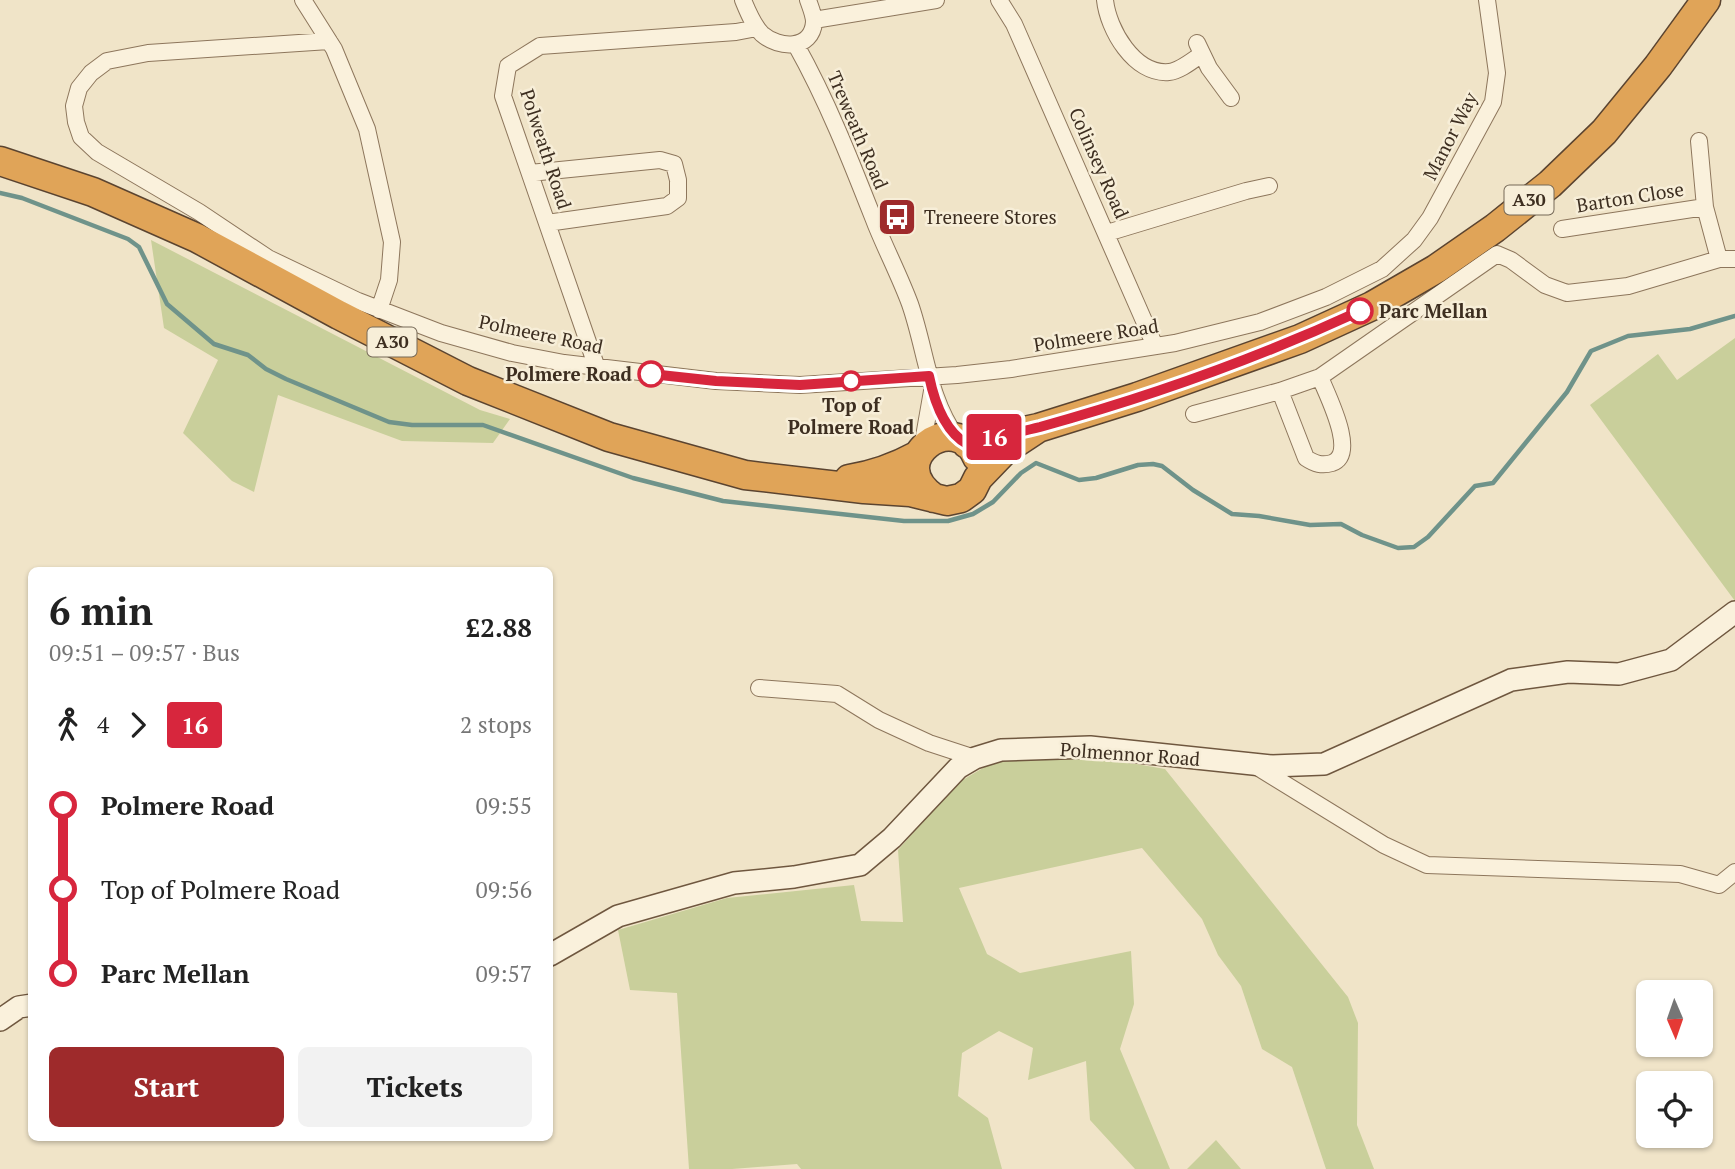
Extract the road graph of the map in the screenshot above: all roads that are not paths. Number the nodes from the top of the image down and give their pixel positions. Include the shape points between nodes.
1 (303, 0) edge
2 (743, 0) edge
3 (808, 0) edge
4 (931, 0) edge
5 (999, 0) edge
6 (1105, 0) edge
7 (1487, 0) edge
8 (1706, 0) edge
9 (814, 20) junction
10 (757, 28) junction
11 (329, 41) junction
12 (796, 45) junction
13 (1231, 98) dead end
14 (1699, 141) dead end
15 (0, 161) edge
16 (530, 173) junction
17 (1269, 187) dead end
18 (1437, 206) joint
19 (1705, 207) junction
20 (547, 223) junction
21 (1562, 229) dead end
22 (1107, 233) junction
23 (1727, 259) edge
24 (379, 310) junction
25 (1155, 346) junction
26 (597, 368) junction
27 (1320, 377) junction
28 (931, 383) junction
29 (1280, 391) junction
30 (1194, 414) dead end
31 (1038, 428) junction
32 (962, 441) junction
33 (920, 452) junction
34 (978, 478) junction
35 (798, 482) junction
36 (934, 498) junction
37 (1735, 612) edge
38 (758, 688) dead end
39 (975, 758) junction
40 (1252, 764) junction
41 (1735, 873) edge
42 (553, 953) edge
43 (28, 1006) edge
44 (0, 1020) edge

1 - 11 street
2 - 10 street
3 - 9 street
4 - 9 street
5 - 22 street, Colinsey Road via 1014,24
6 - 13 street via 1119,41 1133,57 1149,68 1168,72 1181,68 1200,49
7 - 18 street, Manor Way via 1497,73 1493,102
8 - 31 highway, A30 via 1604,132 1550,184 1436,269 1372,306 1300,339
9 - 12 street via 811,31
10 - 12 street via 777,43
10 - 16 street, Polweath Road via 540,46 524,54 508,66 503,96
11 - 24 street via 367,128 392,242 389,281
11 - 24 street, Polmeere Road via 148,53 107,61 79,88 76,122 81,137 97,152 268,258
12 - 28 street, Treweath Road via 818,84 910,304
14 - 19 street, Barton Close
15 - 35 highway, A30 via 93,192 197,238 468,381 609,438 744,475
16 - 20 street, Polweath Road
16 - 20 street via 660,160 674,164 678,198 667,206
17 - 22 street
18 - 25 street, Polmeere Road via 1414,240 1382,269 1326,297 1260,322
19 - 21 street, Barton Close
19 - 23 street, Barton Close
20 - 26 street, Polweath Road
22 - 25 street, Colinsey Road
23 - 27 street via 1628,286 1567,293 1545,285 1497,254
24 - 26 street, Polmeere Road via 512,353
25 - 28 street, Polmeere Road via 957,375
26 - 28 street, Polmeere Road via 800,385
27 - 29 street
27 - 29 street via 1344,440 1337,461 1325,465 1306,458
28 - 32 street, Treweath Road via 946,423
28 - 33 street, Treweath Road
29 - 30 street
31 - 32 highway, A30
31 - 34 highway, A30 via 1005,450
32 - 33 highway, A30 via 938,438
32 - 34 highway via 975,453
33 - 35 highway, A30 via 876,474
33 - 36 highway via 917,480
34 - 36 highway, A30 via 961,498
35 - 36 highway, A30
37 - 40 street, Polmennor Road via 1671,660 1619,674 1568,672 1511,680 1324,765
38 - 39 street via 837,694 916,738
39 - 40 street, Polmennor Road via 1001,750 1090,747
39 - 42 street, Polmennor Road via 958,768 860,865 734,883 618,916
40 - 41 street via 1384,845 1427,865 1680,874 1719,885
43 - 44 street

